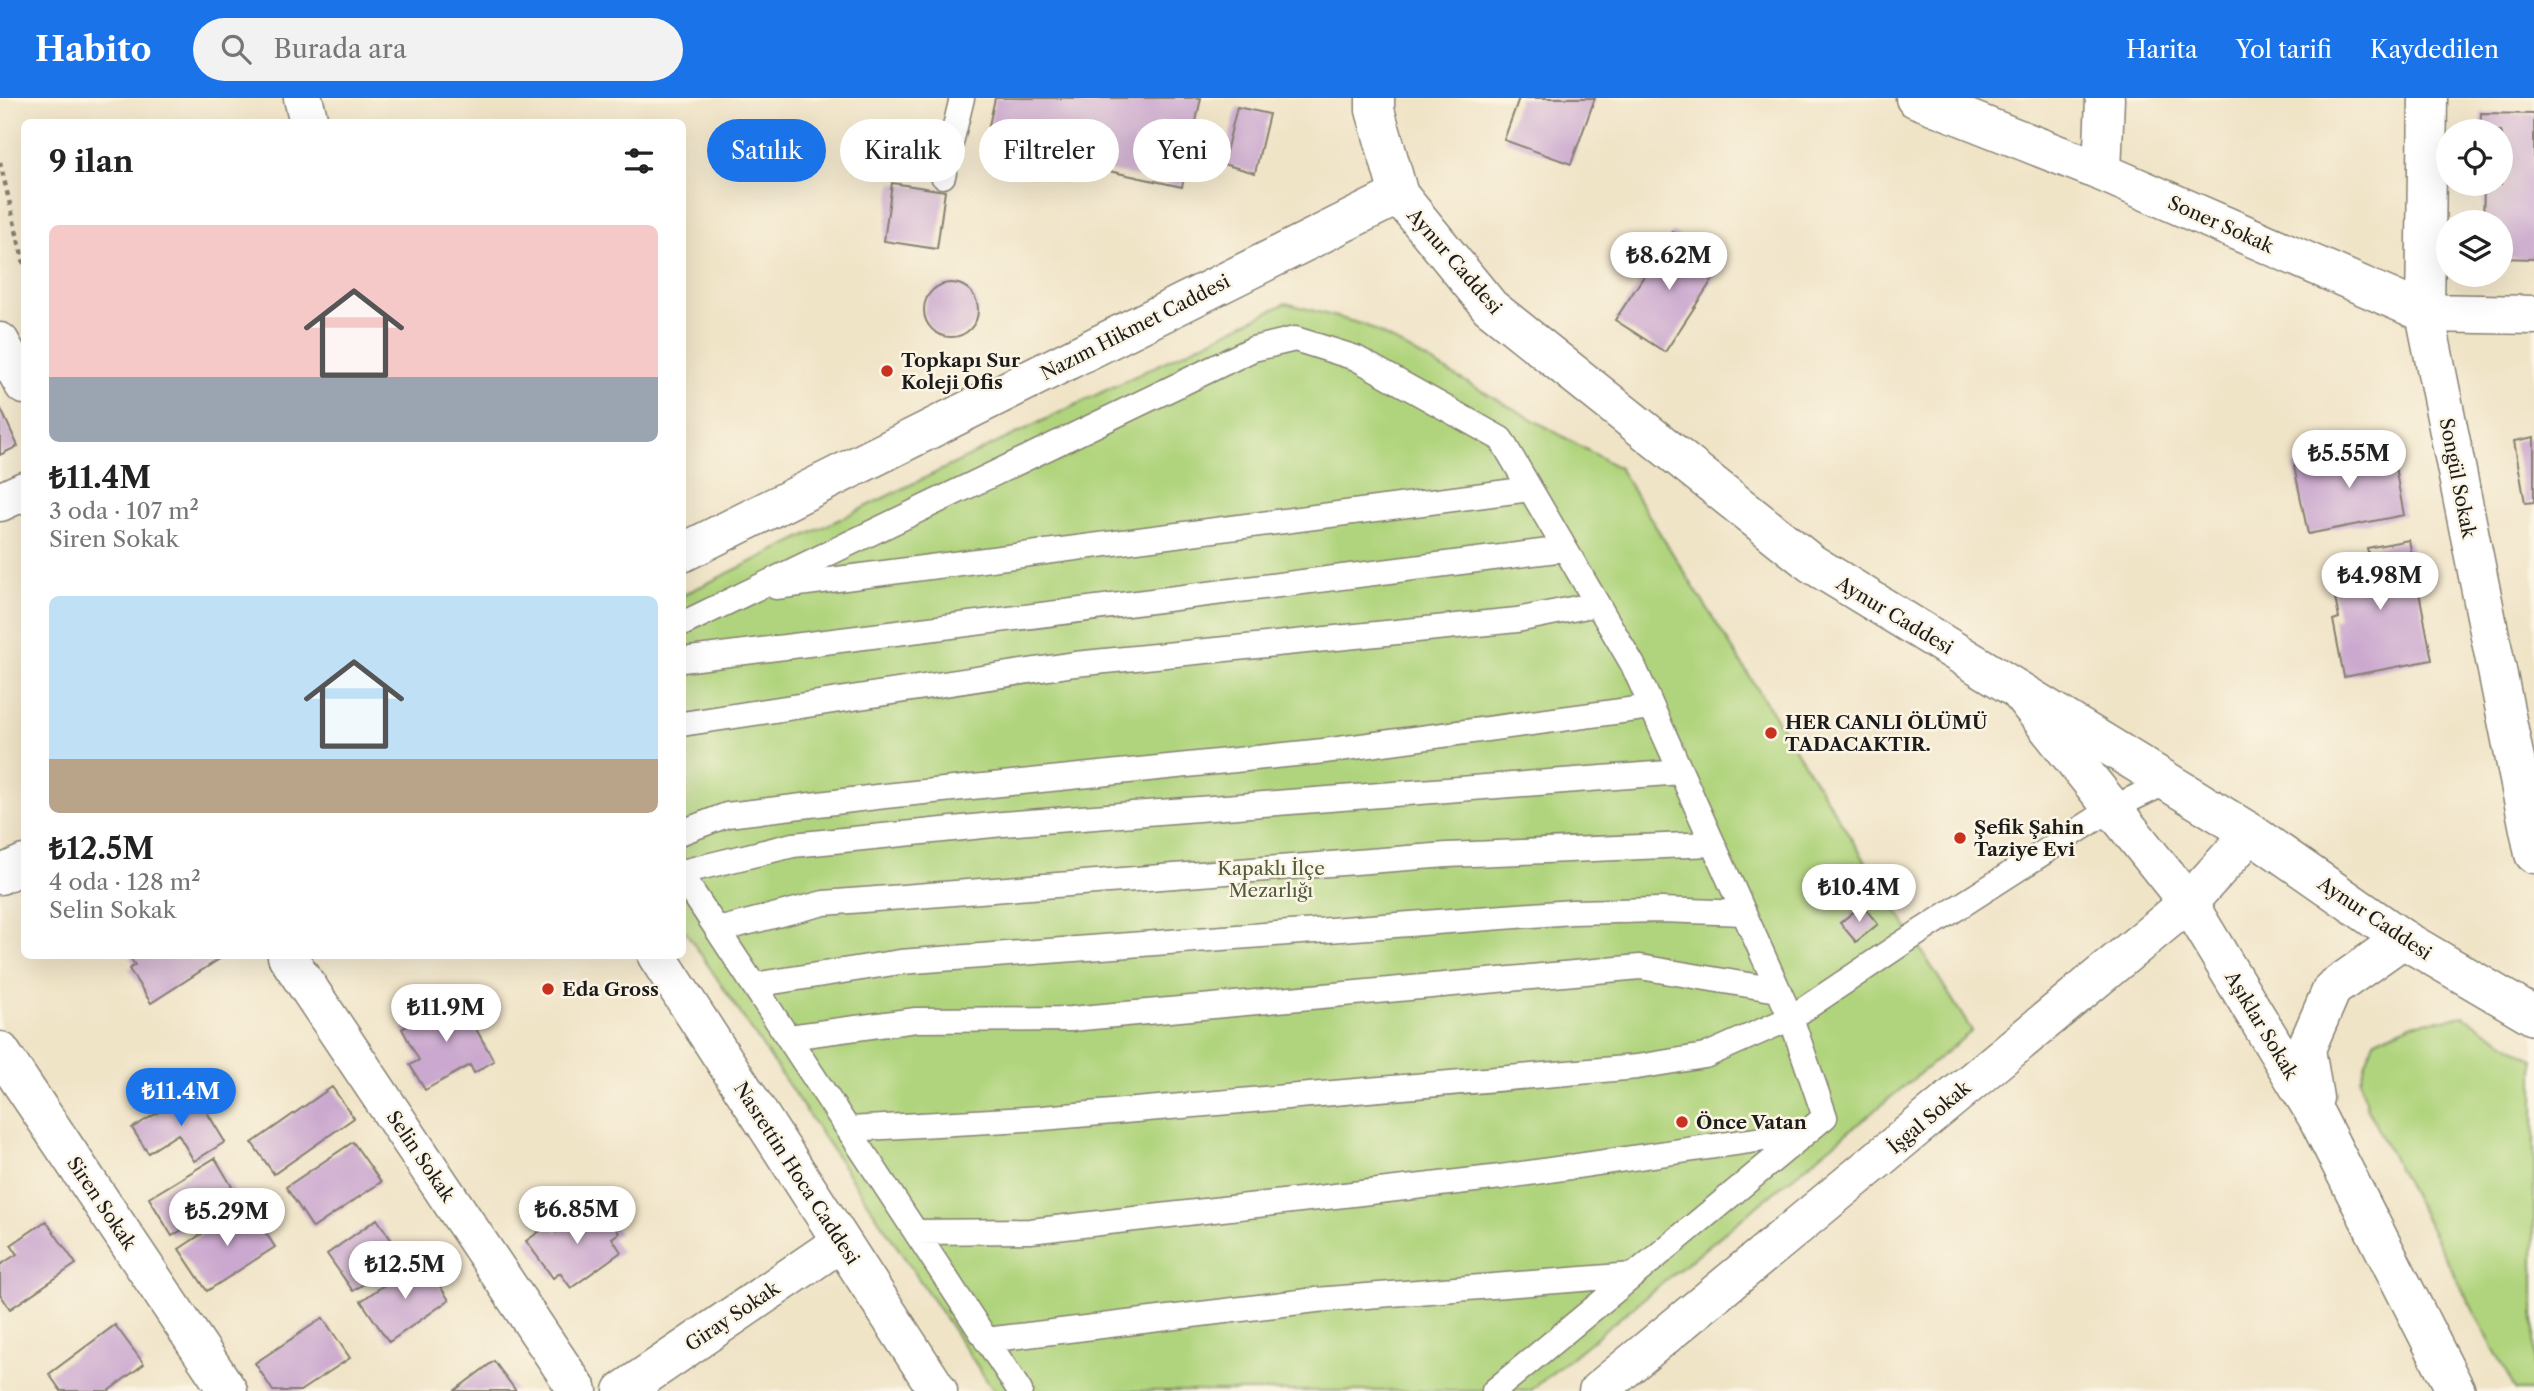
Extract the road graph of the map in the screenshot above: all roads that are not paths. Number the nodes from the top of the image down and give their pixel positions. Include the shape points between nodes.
1 (303, 98) edge
2 (962, 98) edge
3 (1915, 98) edge
4 (2105, 98) edge
5 (2428, 98) edge
6 (1373, 102) edge
7 (308, 119) edge
8 (957, 119) edge
9 (2102, 172) junction
10 (1399, 195) junction
11 (2425, 313) junction
12 (2534, 315) edge
13 (0, 342) edge
14 (21, 380) edge
15 (1530, 489) junction
16 (21, 492) edge
17 (0, 502) edge
18 (1565, 549) junction
19 (686, 551) edge
20 (755, 589) junction
21 (1597, 604) junction
22 (686, 622) edge
23 (686, 659) edge
24 (2018, 690) junction
25 (1651, 707) junction
26 (686, 723) edge
27 (1681, 772) junction
28 (2167, 782) junction
29 (2113, 808) junction
30 (686, 830) edge
31 (2251, 833) junction
32 (1712, 844) junction
33 (2534, 854) edge
34 (21, 865) edge
35 (686, 873) edge
36 (0, 875) edge
37 (686, 880) edge
38 (2188, 903) junction
39 (1744, 913) junction
40 (718, 930) junction
41 (2403, 939) junction
42 (289, 959) edge
43 (659, 959) edge
44 (754, 985) junction
45 (1777, 990) junction
46 (2534, 1016) edge
47 (1791, 1018) junction
48 (789, 1037) junction
49 (0, 1051) edge
50 (2317, 1117) junction
51 (849, 1129) junction
52 (1805, 1133) junction
53 (916, 1232) junction
54 (841, 1242) junction
55 (1633, 1275) junction
56 (986, 1340) junction
57 (228, 1391) edge
58 (578, 1391) edge
59 (622, 1391) edge
60 (939, 1391) edge
61 (1020, 1391) edge
62 (1494, 1391) edge
63 (1598, 1391) edge
64 (2456, 1391) edge

1 - 7 street
2 - 8 lane
3 - 9 street, Soner Sokak
4 - 9 street
5 - 11 street, Songül Sokak
6 - 10 street, Aynur Caddesi
9 - 11 street, Soner Sokak
10 - 19 street, Nazım Hikmet Caddesi
10 - 24 street, Aynur Caddesi via 1490,307 1811,563
11 - 12 street, Soner Sokak
11 - 33 street, Songül Sokak
13 - 14 street
15 - 18 lane
15 - 20 lane
15 - 20 lane via 1501,439 1356,358 1296,339 1253,349
16 - 17 street
18 - 21 lane
18 - 23 lane
20 - 22 lane
21 - 25 lane via 1633,664
21 - 26 lane via 1517,620 1075,664
24 - 28 street, Aynur Caddesi
24 - 29 street, Aşıklar Sokak
25 - 27 lane
25 - 30 lane via 1324,751 727,815
27 - 32 lane
27 - 35 lane via 990,825 793,845
28 - 29 lane
28 - 31 street, Aynur Caddesi
29 - 38 street, Aşıklar Sokak
29 - 47 lane
31 - 38 street, İşgal Sokak
31 - 41 street, Aynur Caddesi
32 - 39 lane
32 - 40 lane via 1447,855 824,903
34 - 36 street
37 - 40 lane
38 - 50 street, Aşıklar Sokak
38 - 63 street, İşgal Sokak
39 - 44 lane via 1545,914 900,962
39 - 45 lane
40 - 44 lane
41 - 46 street, Aynur Caddesi
41 - 50 street via 2332,989 2306,1049
42 - 58 street, Selin Sokak
43 - 54 street, Nasrettin Hoca Caddesi
44 - 48 lane
45 - 47 lane
45 - 48 lane via 1640,967 1071,1019 916,1020
47 - 51 lane via 1705,1056 1637,1067 1055,1117
47 - 52 lane via 1825,1117
48 - 51 lane
49 - 57 street, Siren Sokak
50 - 64 street, Aşıklar Sokak
51 - 53 lane
52 - 53 lane via 1502,1177 1030,1231
52 - 55 lane
53 - 56 lane
54 - 59 street, Giray Sokak
54 - 60 street, Nasrettin Hoca Caddesi
55 - 56 lane via 1316,1300
55 - 62 lane
56 - 61 lane

